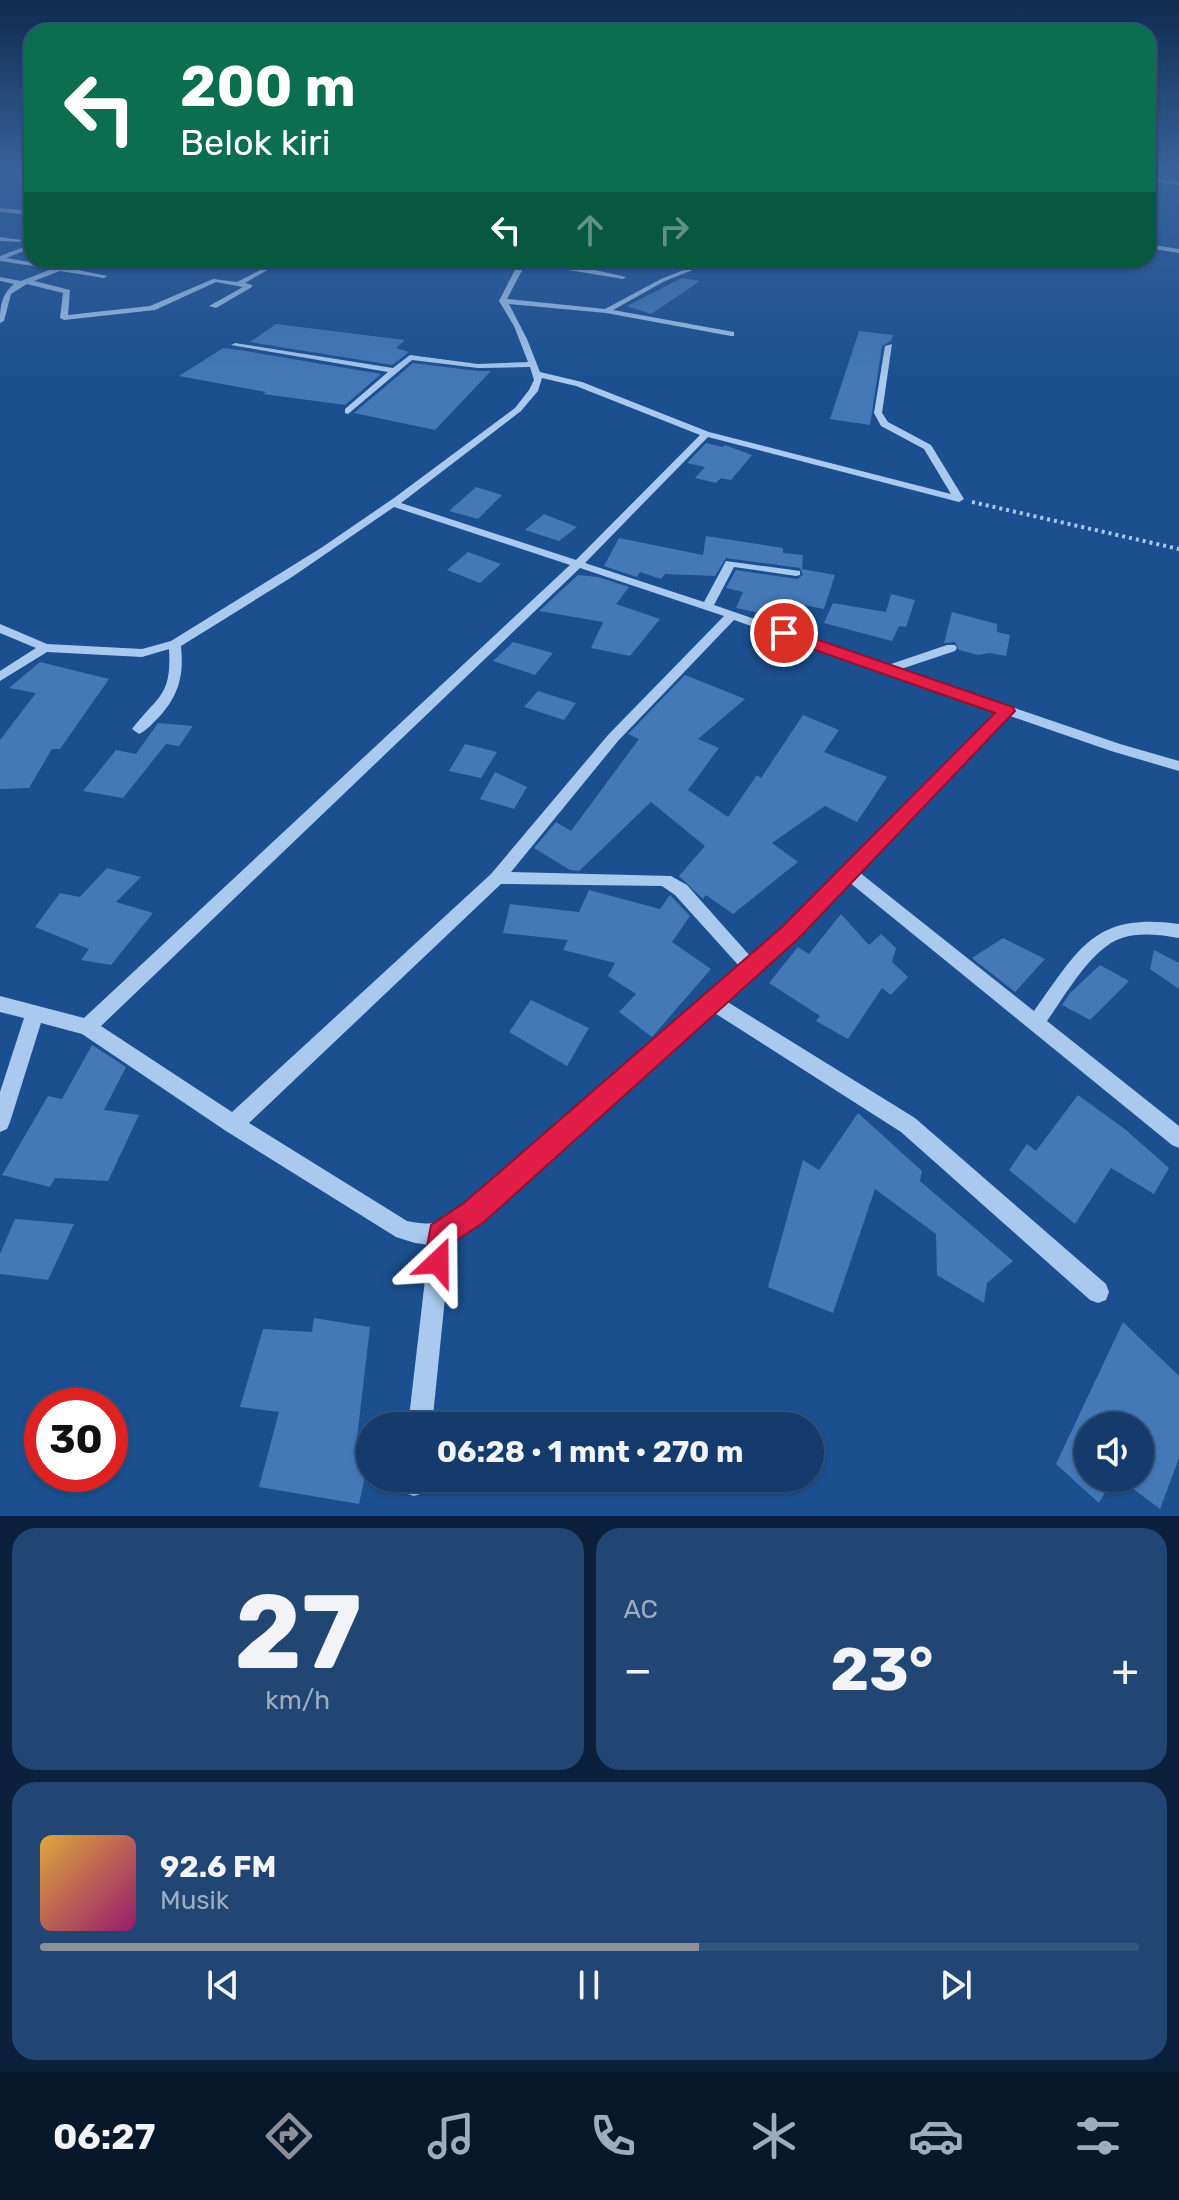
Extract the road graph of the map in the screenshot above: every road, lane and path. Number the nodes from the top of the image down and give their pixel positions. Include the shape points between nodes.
1 (1156, 247) edge
2 (24, 249) edge
3 (1179, 251) edge
4 (0, 258) edge
5 (24, 261) edge
6 (61, 268) edge
7 (68, 268) edge
8 (519, 268) edge
9 (589, 268) edge
10 (694, 268) edge
11 (266, 269) dead end
12 (104, 276) dead end
13 (623, 277) dead end
14 (0, 279) edge
15 (23, 282) junction
16 (238, 284) junction
17 (123, 297) dead end
18 (503, 301) junction
19 (2, 302) edge
20 (213, 306) dead end
21 (606, 311) junction
22 (119, 312) junction
23 (0, 321) edge
24 (731, 334) dead end
25 (235, 345) dead end
26 (419, 346) dead end
27 (889, 346) dead end
28 (410, 357) junction
29 (536, 369) junction
30 (392, 370) junction
31 (348, 411) dead end
32 (706, 434) junction
33 (959, 499) junction
34 (395, 504) junction
35 (1179, 549) edge
36 (578, 564) junction
37 (796, 573) dead end
38 (707, 607) junction
39 (732, 615) junction
40 (0, 628) edge
41 (175, 644) junction
42 (45, 648) junction
43 (951, 648) dead end
44 (888, 669) junction
45 (0, 677) edge
46 (1007, 711) junction
47 (139, 729) dead end
48 (1179, 766) edge
49 (850, 874) junction
50 (497, 878) junction
51 (1179, 931) edge
52 (751, 968) junction
53 (712, 1002) junction
54 (0, 1004) edge
55 (35, 1012) junction
56 (1036, 1023) junction
57 (87, 1027) junction
58 (0, 1122) edge
59 (233, 1124) junction
60 (1179, 1138) edge
61 (441, 1234) junction
62 (1098, 1292) dead end
63 (422, 1412) edge

1 - 3 street
2 - 4 street
4 - 5 street
6 - 15 street
7 - 12 street
8 - 18 street
9 - 13 street
10 - 21 street
11 - 16 street
14 - 15 street
15 - 19 street
15 - 22 street via 67,292 64,318
16 - 20 street via 250,287
16 - 22 street via 215,280 152,308
17 - 22 street
18 - 21 street
18 - 29 street via 512,309
19 - 23 street
21 - 24 street
25 - 30 street
26 - 28 street
27 - 33 street via 878,413 884,424 928,447
28 - 29 street
28 - 30 street
29 - 32 street
29 - 34 street via 535,388 527,399
30 - 31 street
32 - 33 street
32 - 36 street
33 - 35 path
34 - 36 street
34 - 41 street
36 - 38 street
36 - 57 street
37 - 38 street via 730,563
38 - 39 street
39 - 44 street
39 - 50 street via 613,738
40 - 42 street
41 - 42 street via 142,653
41 - 47 street via 178,677
42 - 45 street
43 - 44 street
44 - 46 street
46 - 48 street
46 - 49 street
49 - 52 street
49 - 56 street
50 - 52 street via 665,880 681,890
50 - 59 street
51 - 56 street via 1115,932 1094,946
52 - 53 street
53 - 61 street via 474,1213
53 - 62 street via 908,1125
54 - 55 street
55 - 57 street
55 - 58 street
56 - 60 street
57 - 59 street
59 - 61 street via 403,1230
61 - 63 street

